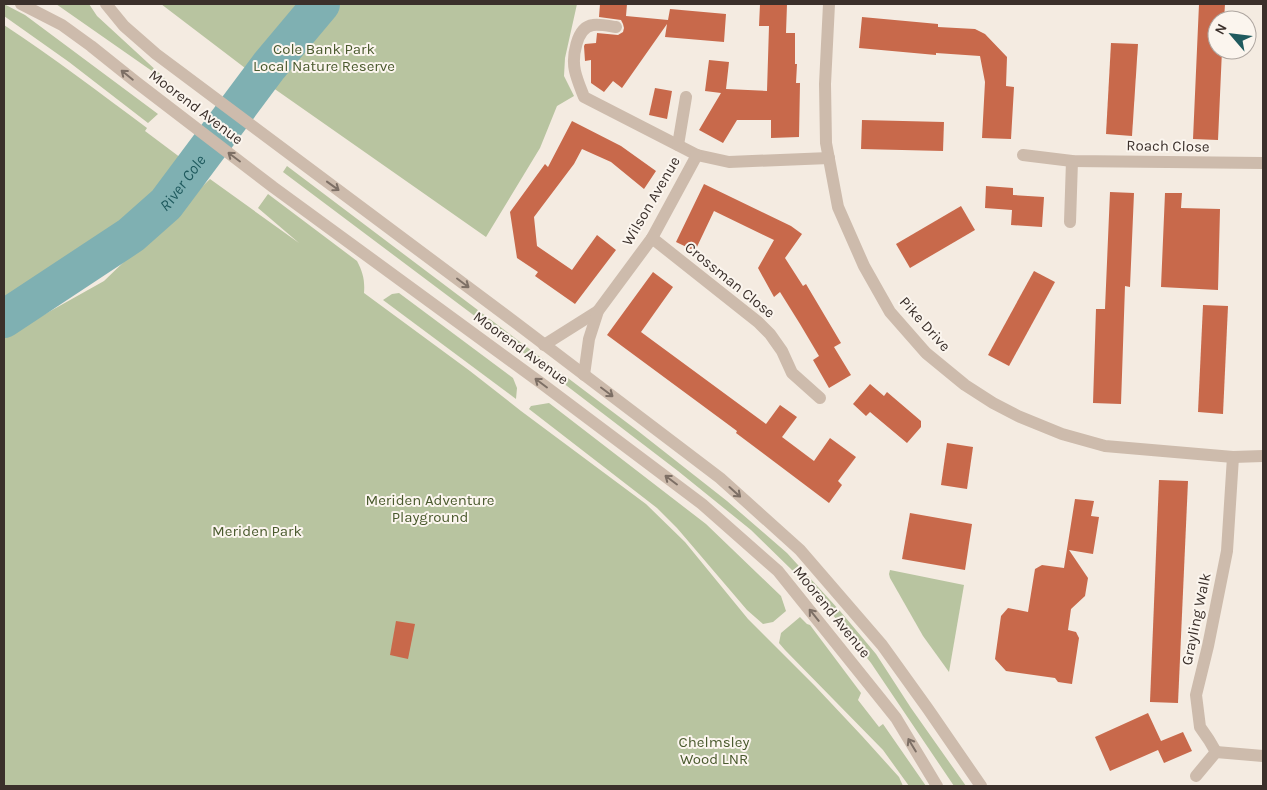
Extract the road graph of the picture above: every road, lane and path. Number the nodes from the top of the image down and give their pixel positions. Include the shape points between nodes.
1 (21, 4) edge
2 (106, 4) edge
3 (829, 4) edge
4 (616, 27) dead end
5 (686, 97) dead end
6 (678, 145) junction
7 (697, 155) junction
8 (1023, 155) dead end
9 (829, 158) junction
10 (1072, 160) junction
11 (1263, 163) edge
12 (1070, 222) dead end
13 (652, 238) junction
14 (598, 311) junction
15 (544, 345) junction
16 (584, 374) junction
17 (820, 398) dead end
18 (1263, 456) edge
19 (1233, 457) junction
20 (1216, 752) junction
21 (1263, 756) edge
22 (1196, 776) dead end
23 (938, 786) edge
24 (981, 786) edge

23 -> 1 street, Moorend Avenue via 896,718 778,571 702,504 273,187 91,46 62,25
2 -> 15 street, Moorend Avenue via 124,26 186,78
3 - 9 street, Pike Drive via 825,84
4 - 6 street via 592,25 584,28 579,37 574,54 575,71 584,97
5 - 6 street
6 - 7 street
7 - 9 street via 729,162
7 - 13 street, Wilson Avenue
8 - 10 street, Roach Close
9 - 19 street, Pike Drive via 838,207 864,266 890,312 926,353 965,385 1018,416 1062,434 1106,446
10 - 11 street, Roach Close
10 - 12 street
13 - 14 street, Wilson Avenue
13 - 17 street, Crossman Close via 758,322 782,350 792,374
14 - 15 street, Wilson Avenue
14 - 16 street, Wilson Avenue
15 - 16 street, Moorend Avenue
16 -> 24 street, Moorend Avenue via 720,478 800,550 882,645
18 - 19 street, Pike Drive
19 - 20 street, Grayling Walk via 1227,551 1196,695 1200,726
20 - 21 street
20 - 22 street

